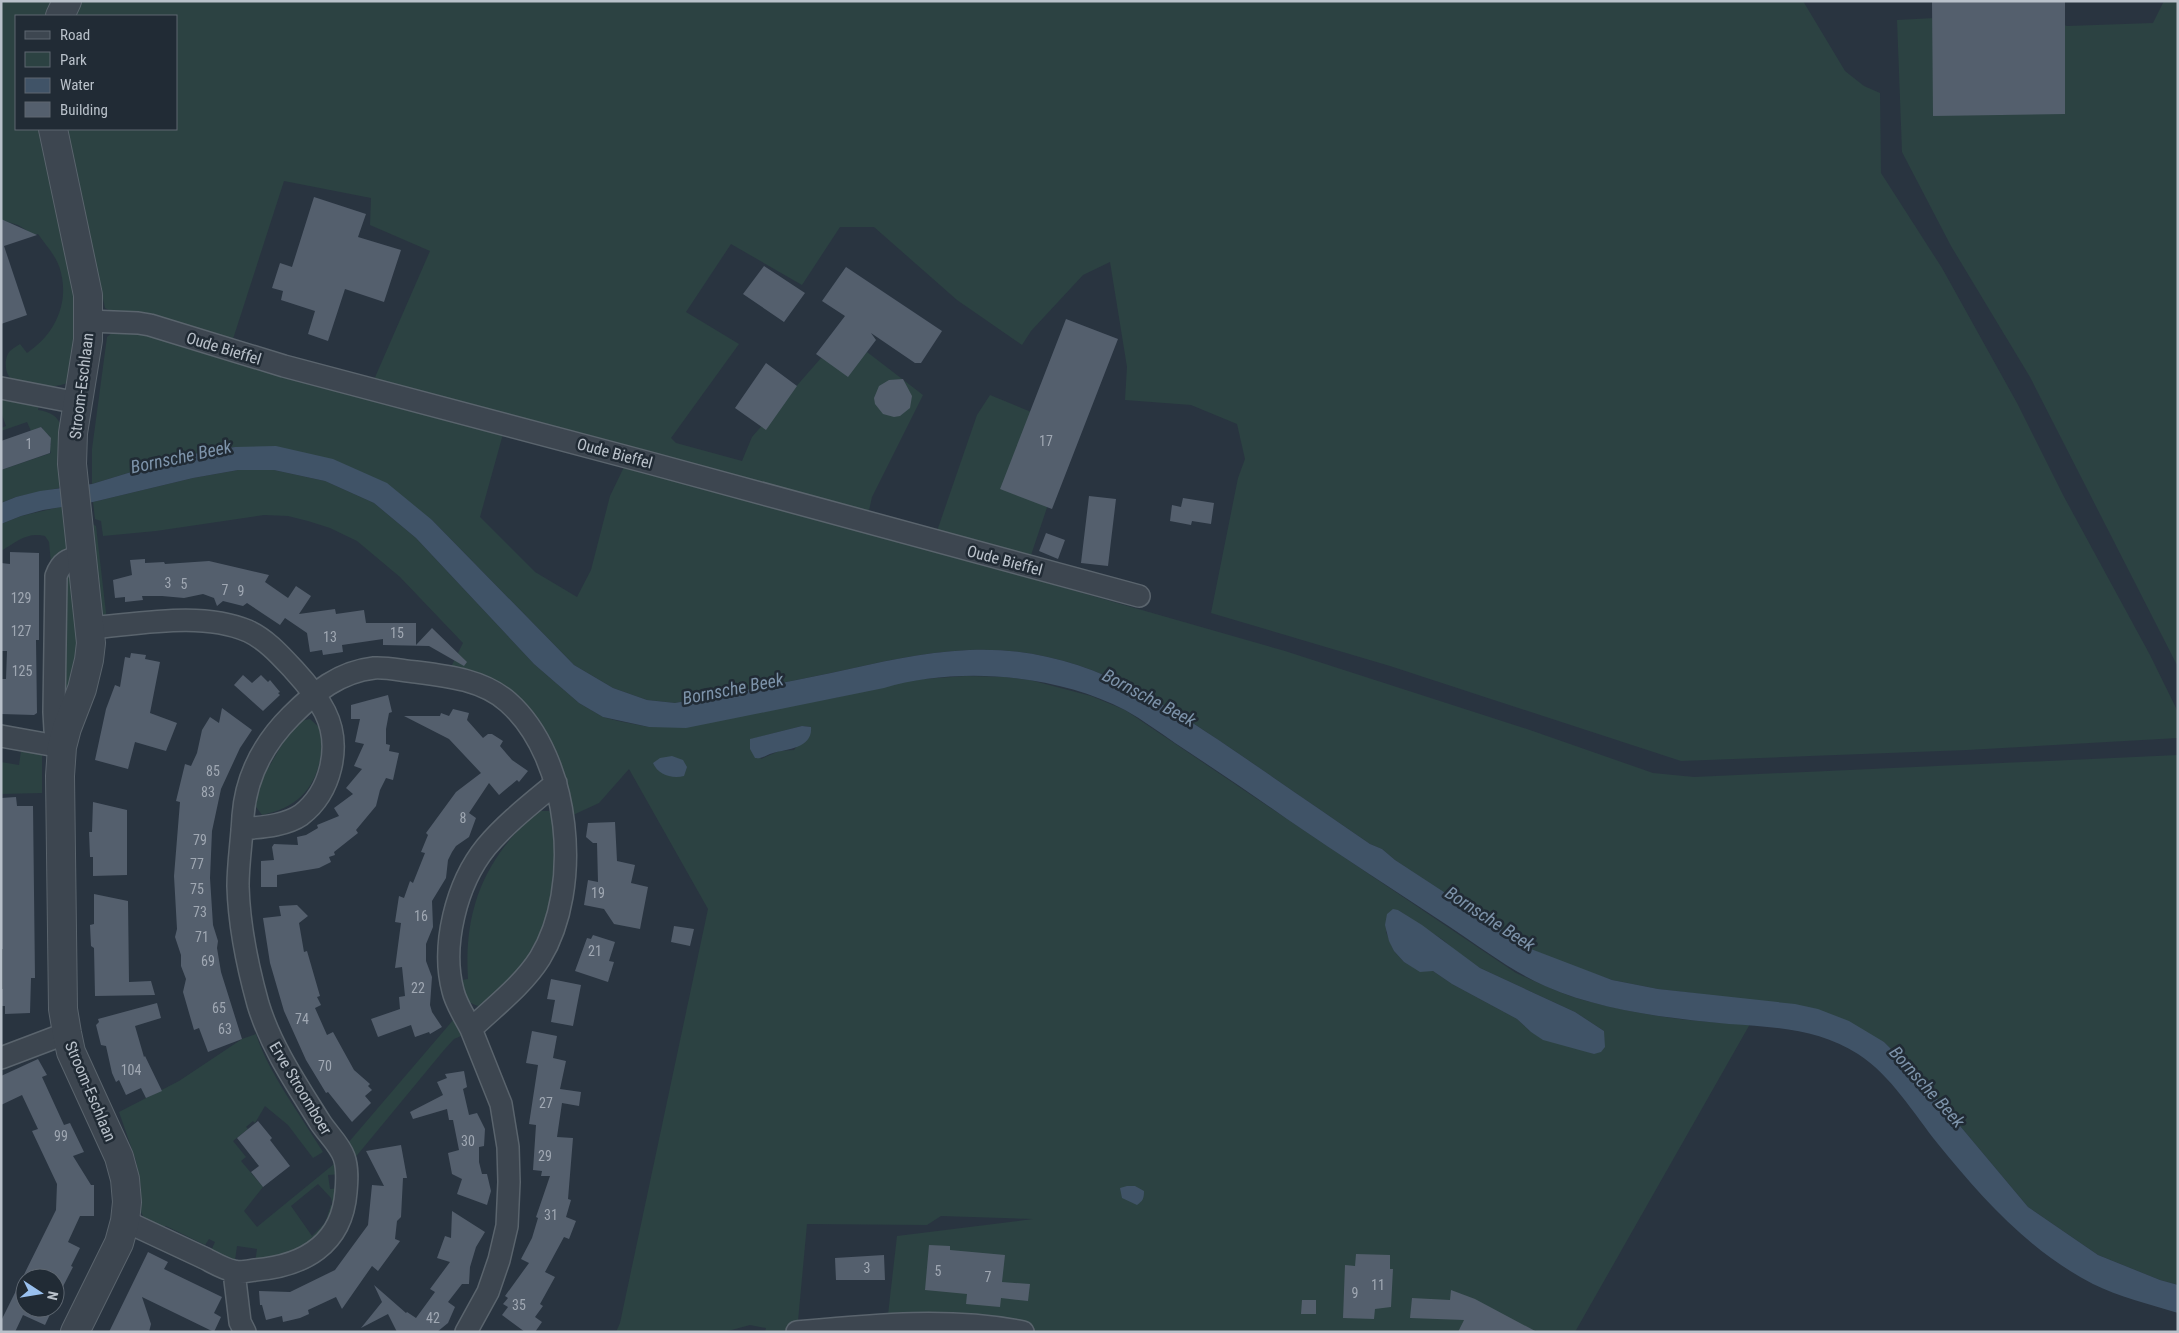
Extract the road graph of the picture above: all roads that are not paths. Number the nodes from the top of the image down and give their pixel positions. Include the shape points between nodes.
1 (67, 1) edge
2 (60, 15) edge
3 (53, 130) edge
4 (89, 321) junction
5 (1, 388) edge
6 (78, 403) junction
7 (82, 556) junction
8 (1139, 596) dead end
9 (90, 628) junction
10 (314, 694) junction
11 (1, 736) edge
12 (62, 747) junction
13 (556, 783) junction
14 (242, 829) junction
15 (471, 1029) junction
16 (66, 1033) junction
17 (1, 1058) edge
18 (125, 1221) junction
19 (234, 1272) junction
20 (75, 1332) edge
21 (245, 1332) edge
22 (466, 1332) edge
23 (797, 1332) edge
24 (1023, 1332) edge

1 - 2 street
3 - 4 street, Stroom-Eschlaan via 88,295
4 - 6 street, Stroom-Eschlaan
4 - 8 street, Oude Bieffel via 150,326 284,366
5 - 6 street
6 - 7 street, Stroom-Eschlaan via 73,433 74,481
7 - 9 street, Stroom-Eschlaan
7 - 12 street, Stroom-Eschlaan via 67,559 56,576 54,712
9 - 10 street via 186,620 247,631 272,645
9 - 12 street, Stroom-Eschlaan via 89,660
10 - 13 street, Erve Stroomboer via 344,674 376,668 452,676 483,687 508,701 527,724 542,745
10 - 14 street, Erve Stroomboer via 281,726 251,773 244,796
10 - 14 street via 326,714 332,733 332,762 323,790 300,815 266,827
11 - 12 street
12 - 16 street, Stroom-Eschlaan via 63,1009
13 - 15 street, Erve Stroomboer via 565,840 566,872 558,915 539,959
13 - 15 street via 506,825 485,849 456,908 447,952 453,992
14 - 19 street, Erve Stroomboer via 238,887 245,946 259,1004 269,1033 289,1072 344,1156 348,1179 346,1206 333,1232 318,1250 300,1262 279,1268
15 - 22 street via 502,1104 510,1182 507,1226 499,1260 488,1292
16 - 17 street
16 - 18 street, Stroom-Eschlaan via 71,1052 119,1157 127,1202
18 - 19 street
18 - 20 street, Stroom-Eschlaan via 119,1242
19 - 21 street via 240,1322
23 - 24 street via 848,1327 962,1324 998,1326

